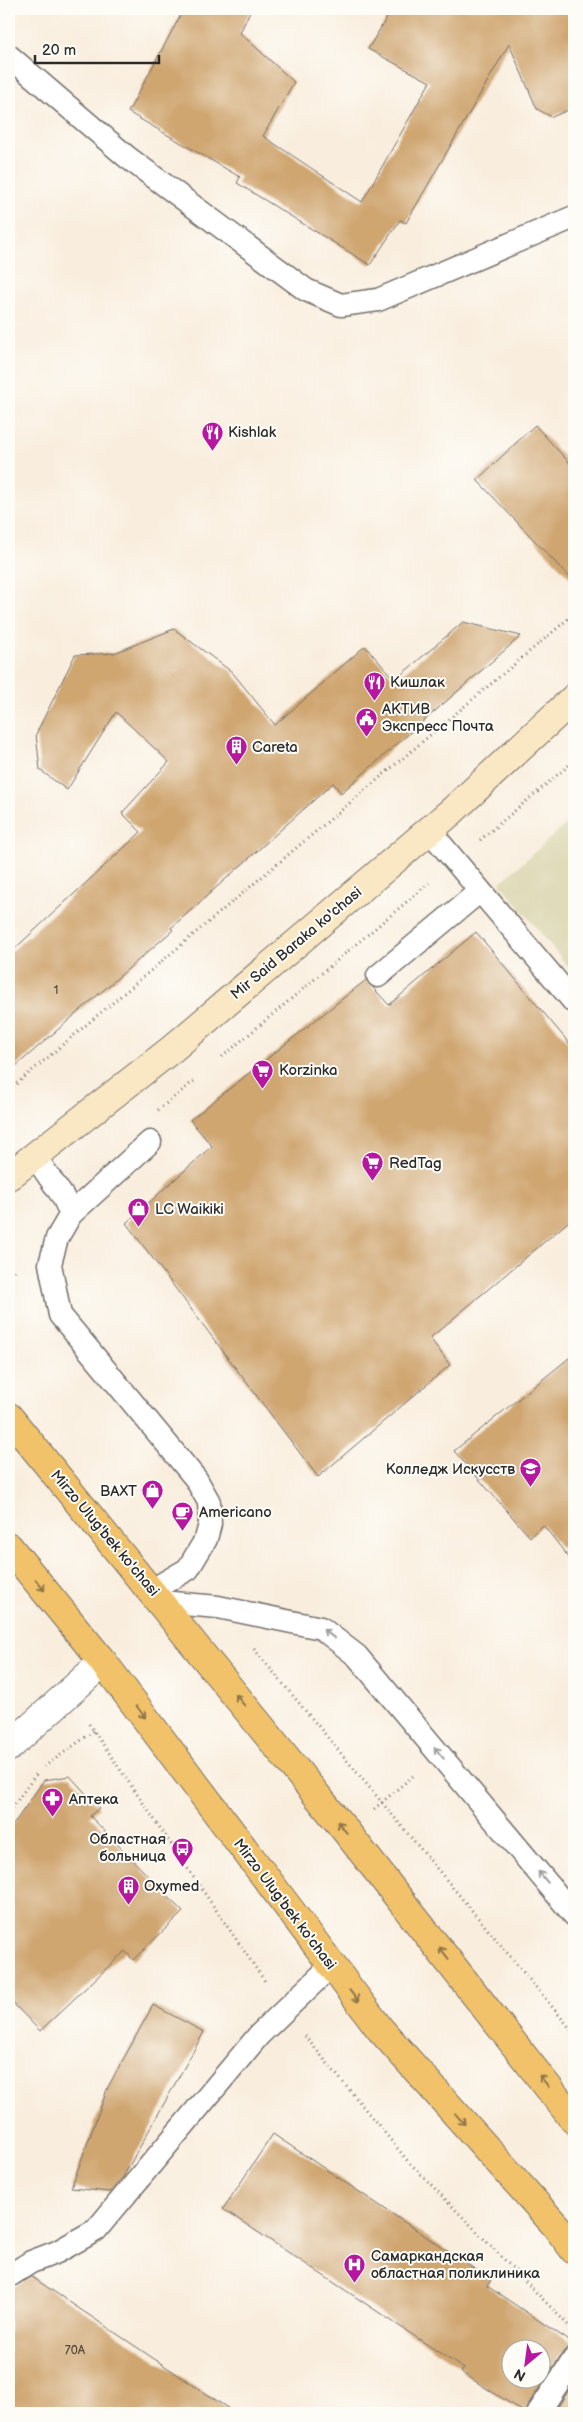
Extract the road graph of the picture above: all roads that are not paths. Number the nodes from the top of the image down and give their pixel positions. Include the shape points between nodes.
1 (9, 56) edge
2 (574, 217) edge
3 (574, 698) edge
4 (429, 830) junction
5 (480, 891) junction
6 (378, 976) dead end
7 (574, 1002) edge
8 (150, 1142) dead end
9 (34, 1155) junction
10 (9, 1176) edge
11 (72, 1214) junction
12 (9, 1416) edge
13 (9, 1547) edge
14 (157, 1596) junction
15 (103, 1662) junction
16 (9, 1747) edge
17 (574, 1915) edge
18 (331, 1966) junction
19 (574, 2120) edge
20 (574, 2250) edge
21 (9, 2276) edge
22 (574, 2359) edge
23 (538, 2413) edge

1 - 2 lane via 126,157 306,290 341,305 378,300
3 - 4 street, Mir Said Baraka ko'chasi
4 - 5 lane
4 - 9 street, Mir Said Baraka ko'chasi via 172,1050
5 - 6 lane
5 - 7 lane
8 - 11 lane
9 - 10 street, Mir Said Baraka ko'chasi
9 - 11 lane
11 - 14 lane via 57,1238 50,1264 60,1315 196,1479 209,1502 210,1524 206,1539 188,1569
12 - 14 main road, Mirzo Ulug'bek ko'chasi
13 -> 15 main road, Mirzo Ulug'bek ko'chasi
17 -> 14 lane via 357,1656 321,1628
19 -> 14 main road, Mirzo Ulug'bek ko'chasi
15 - 16 street
15 -> 18 main road, Mirzo Ulug'bek ko'chasi
18 -> 20 main road, Mirzo Ulug'bek ko'chasi via 380,2029
18 - 21 lane via 259,2035 96,2230
22 - 23 lane

